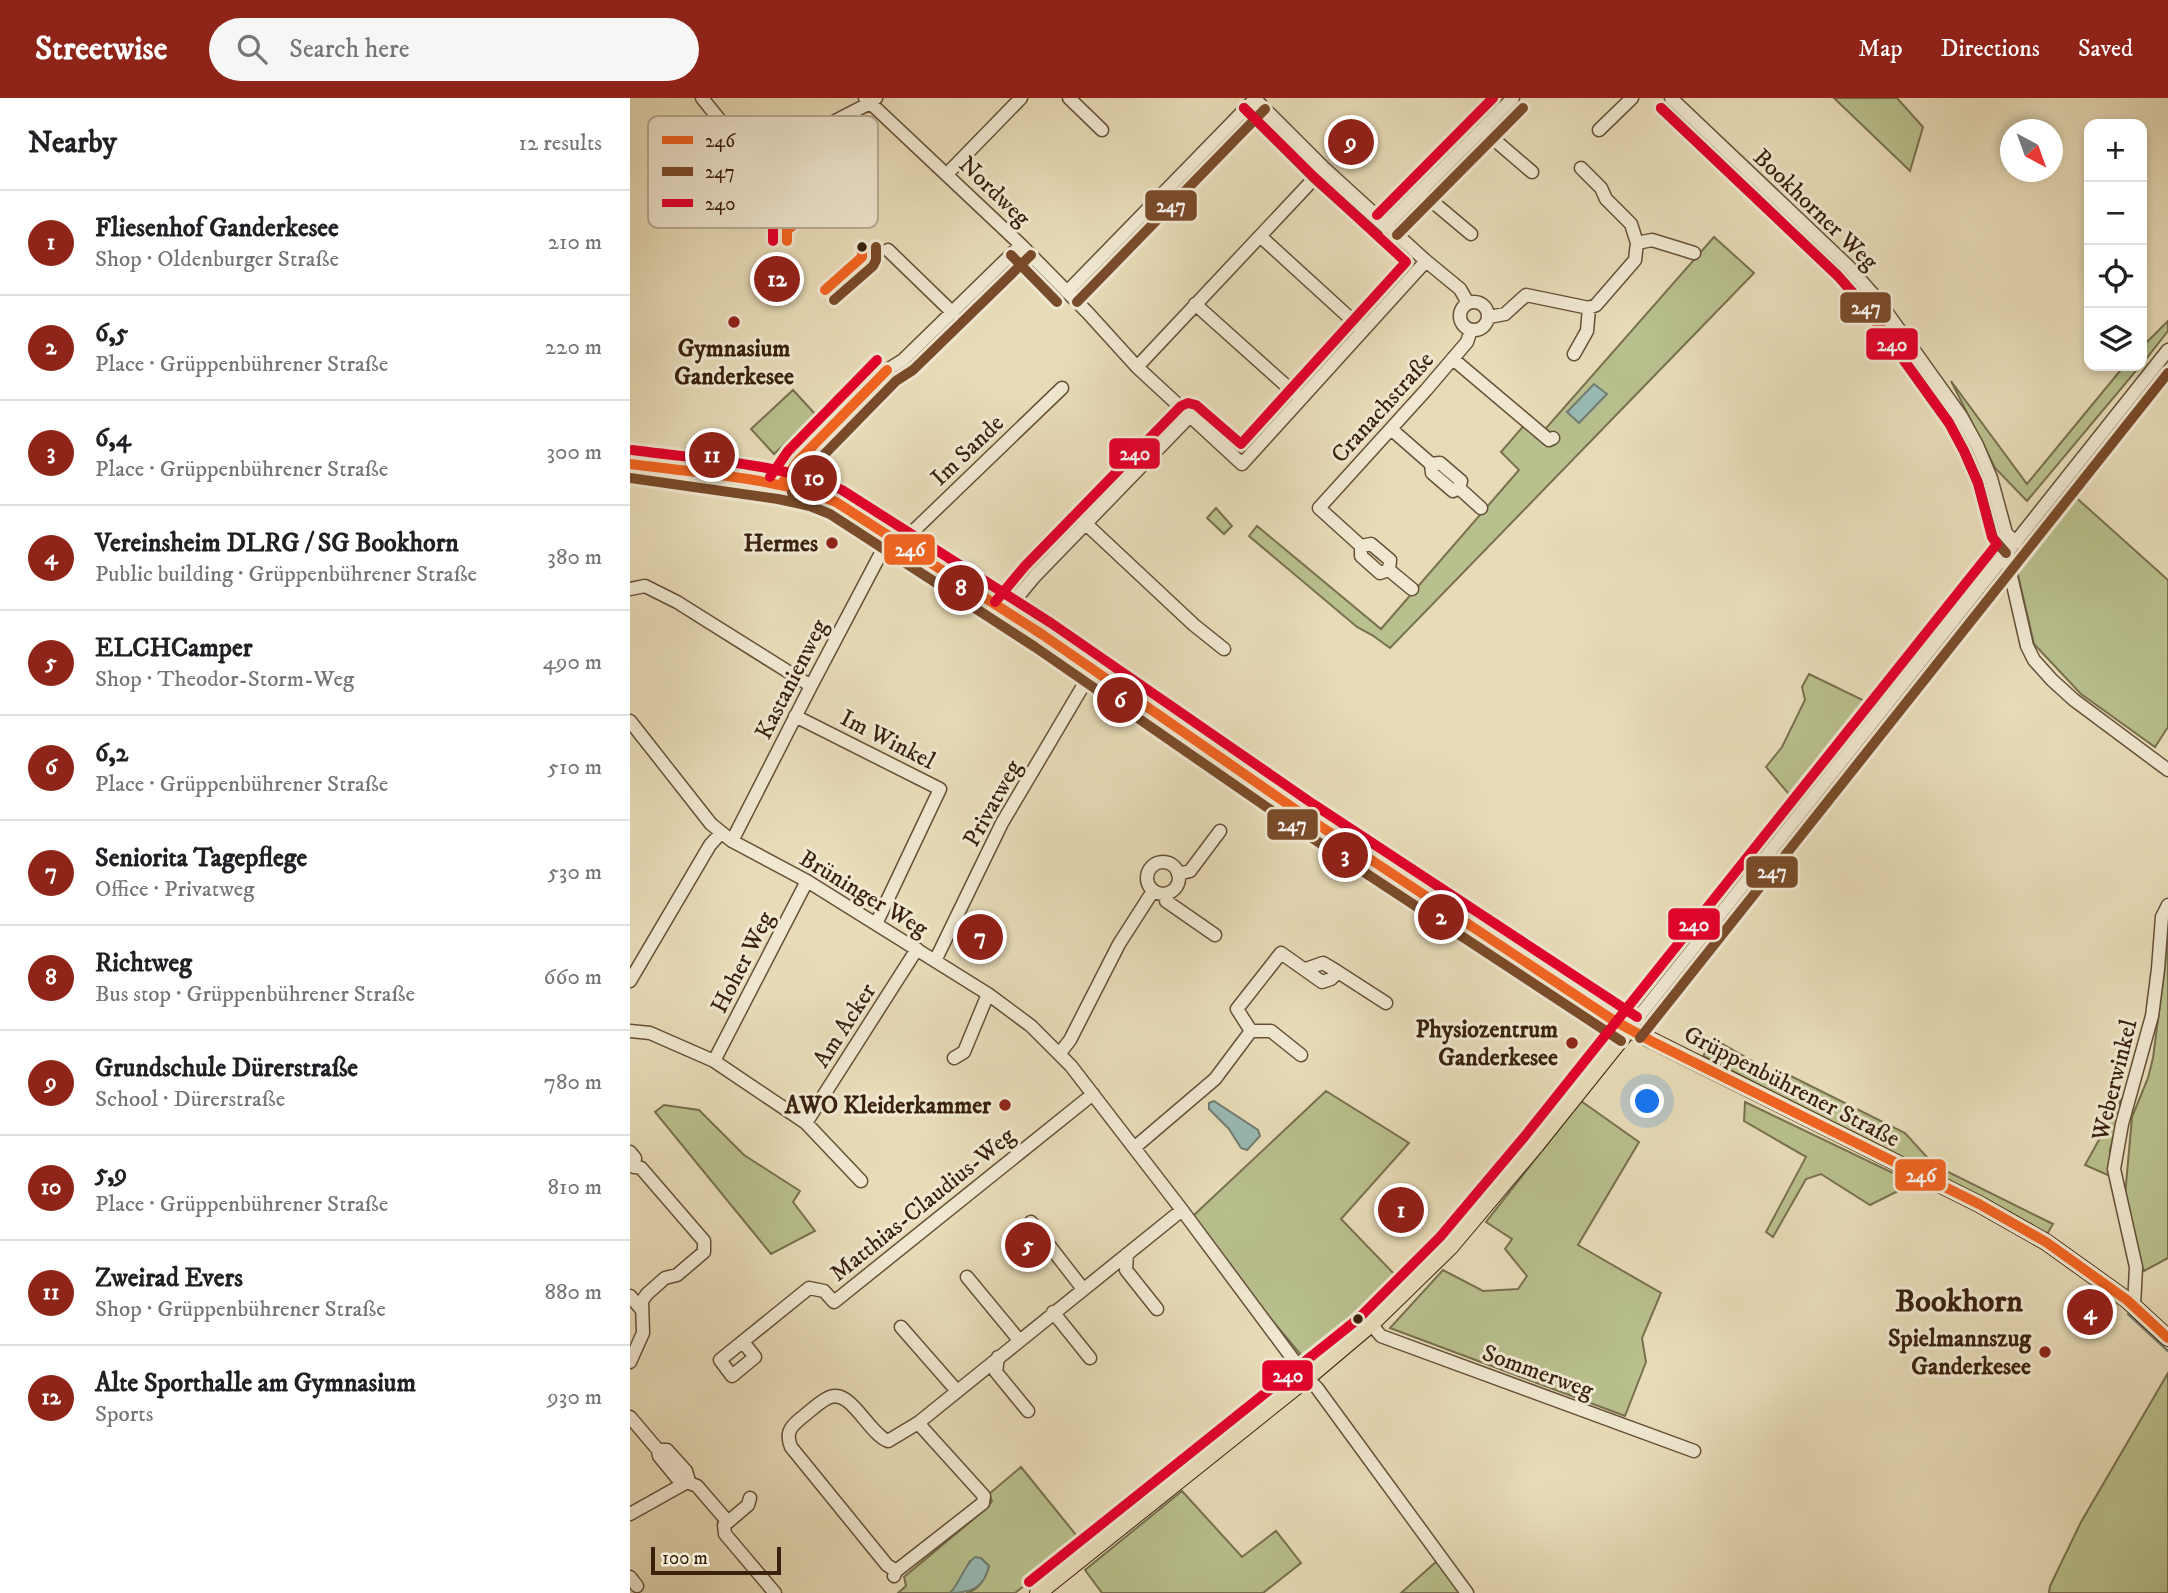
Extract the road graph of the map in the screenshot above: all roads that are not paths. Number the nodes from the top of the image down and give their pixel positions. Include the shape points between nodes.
1 (702, 98) edge
2 (1021, 98) edge
3 (1069, 98) edge
4 (1254, 98) edge
5 (1513, 98) edge
6 (1632, 98) edge
7 (1671, 98) edge
8 (871, 100) edge
9 (717, 116) edge
10 (842, 116) edge
11 (1102, 130) dead end
12 (1483, 130) junction
13 (1600, 130) dead end
14 (1324, 167) junction
15 (1581, 168) dead end
16 (1532, 172) dead end
17 (947, 174) junction
18 (1421, 192) junction
19 (1387, 225) junction
20 (1471, 234) dead end
21 (1260, 236) junction
22 (1637, 243) junction
23 (1021, 245) junction
24 (888, 250) dead end
25 (1695, 253) dead end
26 (1426, 261) junction
27 (1067, 292) junction
28 (1468, 303) junction
29 (1195, 304) junction
30 (1589, 309) junction
31 (953, 313) junction
32 (1489, 317) junction
33 (1363, 330) junction
34 (1471, 330) junction
35 (2168, 350) edge
36 (1574, 354) dead end
37 (1452, 359) junction
38 (1137, 367) junction
39 (1062, 388) dead end
40 (1301, 399) junction
41 (1189, 418) junction
42 (1391, 429) junction
43 (1553, 438) dead end
44 (630, 464) edge
45 (781, 485) junction
46 (1481, 508) dead end
47 (1085, 523) junction
48 (895, 539) junction
49 (2016, 543) junction
50 (2004, 558) junction
51 (630, 589) edge
52 (1412, 589) dead end
53 (1006, 611) junction
54 (1224, 649) dead end
55 (1093, 669) junction
56 (811, 686) junction
57 (796, 716) junction
58 (630, 721) edge
59 (2168, 770) edge
60 (1220, 831) dead end
61 (721, 833) junction
62 (732, 841) junction
63 (1178, 874) junction
64 (807, 881) junction
65 (1159, 892) junction
66 (2168, 905) edge
67 (876, 924) junction
68 (1215, 935) dead end
69 (917, 949) junction
70 (935, 961) junction
71 (630, 981) edge
72 (988, 994) junction
73 (1386, 1003) dead end
74 (1629, 1029) junction
75 (630, 1031) edge
76 (1251, 1031) junction
77 (1060, 1053) junction
78 (1301, 1055) dead end
79 (954, 1058) dead end
80 (714, 1062) junction
81 (1093, 1094) junction
82 (806, 1123) junction
83 (1135, 1148) junction
84 (630, 1152) edge
85 (631, 1167) edge
86 (861, 1181) dead end
87 (1182, 1210) junction
88 (1031, 1222) dead end
89 (1127, 1254) junction
90 (1111, 1268) junction
91 (1126, 1270) junction
92 (967, 1277) dead end
93 (1083, 1289) junction
94 (630, 1296) edge
95 (2134, 1306) junction
96 (642, 1310) junction
97 (1157, 1310) dead end
98 (1053, 1312) junction
99 (1371, 1324) junction
100 (901, 1327) dead end
101 (2168, 1338) edge
102 (1019, 1340) junction
103 (743, 1342) dead end
104 (998, 1357) junction
105 (1090, 1358) dead end
106 (630, 1362) edge
107 (981, 1371) junction
108 (996, 1373) junction
109 (1307, 1378) junction
110 (957, 1391) junction
111 (1027, 1410) dead end
112 (630, 1418) edge
113 (918, 1423) junction
114 (1694, 1451) dead end
115 (689, 1481) junction
116 (750, 1498) dead end
117 (630, 1514) edge
118 (728, 1522) junction
119 (775, 1593) edge
120 (1038, 1593) edge
121 (1466, 1593) edge

1 - 9 street
2 - 17 street
3 - 11 street
4 - 14 street
4 - 27 street
5 - 12 street
6 - 13 street
7 - 49 street, Bookhorner Weg via 1878,300 1966,426 1991,478 2006,533
8 - 10 street
8 - 17 street, Nordweg
12 - 16 street
12 - 18 street
14 - 19 street
14 - 21 street
15 - 22 street via 1631,224
17 - 23 street, Nordweg
18 - 19 street
18 - 20 street
19 - 26 street
21 - 29 street
21 - 33 street
22 - 25 street via 1652,240
22 - 30 street via 1635,260
23 - 27 street, Nordweg
23 - 31 street
24 - 31 street
26 - 28 street via 1460,289
26 - 33 street
27 - 38 street, Nordweg
28 - 32 street via 1480,303
28 - 34 street via 1460,315
29 - 38 street
29 - 40 street
30 - 32 street via 1526,295 1505,314
30 - 36 street via 1587,331
31 - 45 street via 887,370 798,461
32 - 34 street via 1481,329
33 - 40 street
34 - 37 street, Cranachstraße
35 - 49 street
37 - 42 street, Cranachstraße
37 - 43 street via 1549,440
38 - 41 street, Nordweg
39 - 48 street, Im Sande
40 - 41 street, Nordweg via 1242,464
41 - 47 street
42 - 46 street via 1430,464 1432,473
42 - 52 street, Cranachstraße via 1319,508 1361,546 1361,556 1380,573 1389,570
44 - 45 street, Grüppenbührener Straße
45 - 48 street, Grüppenbührener Straße via 836,502
47 - 53 street
47 - 54 street
48 - 53 street, Grüppenbührener Straße
48 - 56 street, Kastanienweg
49 - 50 street
50 - 59 street via 2034,660 2074,700
50 - 74 street
51 - 56 street via 645,586 677,602
53 - 55 street, Grüppenbührener Straße
55 - 70 street, Privatweg via 997,832
55 - 74 street, Grüppenbührener Straße via 1295,809
56 - 57 street, Kastanienweg
57 - 62 street, Kastanienweg
57 - 67 street, Im Winkel via 940,789
58 - 61 street, Brüninger Weg
60 - 63 street via 1189,872
61 - 62 street, Brüninger Weg
61 - 71 street
62 - 64 street, Brüninger Weg
63 - 65 street via 1176,887
63 - 65 street via 1173,865 1153,864 1147,882
64 - 67 street, Brüninger Weg
64 - 80 street, Hoher Weg
65 - 68 street
65 - 77 street via 1119,944
66 - 95 street, Weberwinkel via 2162,917 2152,1016 2114,1169 2136,1267
67 - 69 street, Brüninger Weg
69 - 70 street, Brüninger Weg
69 - 82 street, Am Acker
70 - 72 street, Brüninger Weg
72 - 77 street, Brüninger Weg
72 - 79 street via 964,1052
73 - 76 street via 1323,962 1306,969 1281,953 1237,1009
74 - 95 main road, Grüppenbührener Straße via 1979,1204 2046,1242
74 - 99 main road via 1450,1247
75 - 80 street via 650,1033
76 - 78 street via 1270,1031
76 - 83 street via 1215,1079
77 - 81 street, Brüninger Weg
80 - 82 street
81 - 83 street, Brüninger Weg
81 - 103 street, Matthias-Claudius-Weg via 834,1301 824,1291 809,1288
82 - 86 street
83 - 87 street, Brüninger Weg
84 - 85 street via 635,1158
85 - 96 street via 641,1168 704,1241 704,1252 647,1294
87 - 89 street
87 - 109 street, Brüninger Weg
88 - 93 street
89 - 90 street
89 - 91 street
90 - 91 street
90 - 93 street
91 - 97 street
92 - 102 street
93 - 98 street
94 - 96 street
95 - 101 main road, Grüppenbührener Straße
96 - 106 street via 643,1333
98 - 102 street
98 - 105 street
99 - 109 main road
99 - 114 street, Sommerweg via 1381,1336
100 - 110 street
102 - 104 street
104 - 107 street
104 - 108 street
107 - 108 street
107 - 110 street
108 - 111 street
109 - 120 main road
109 - 121 street, Brüninger Weg
110 - 113 street
112 - 115 street via 658,1450 667,1450
113 - 113 street via 888,1441 840,1395 828,1397 791,1426 787,1437 895,1574 983,1503 984,1496
115 - 117 street
115 - 118 street
116 - 118 street
118 - 119 street via 725,1534

